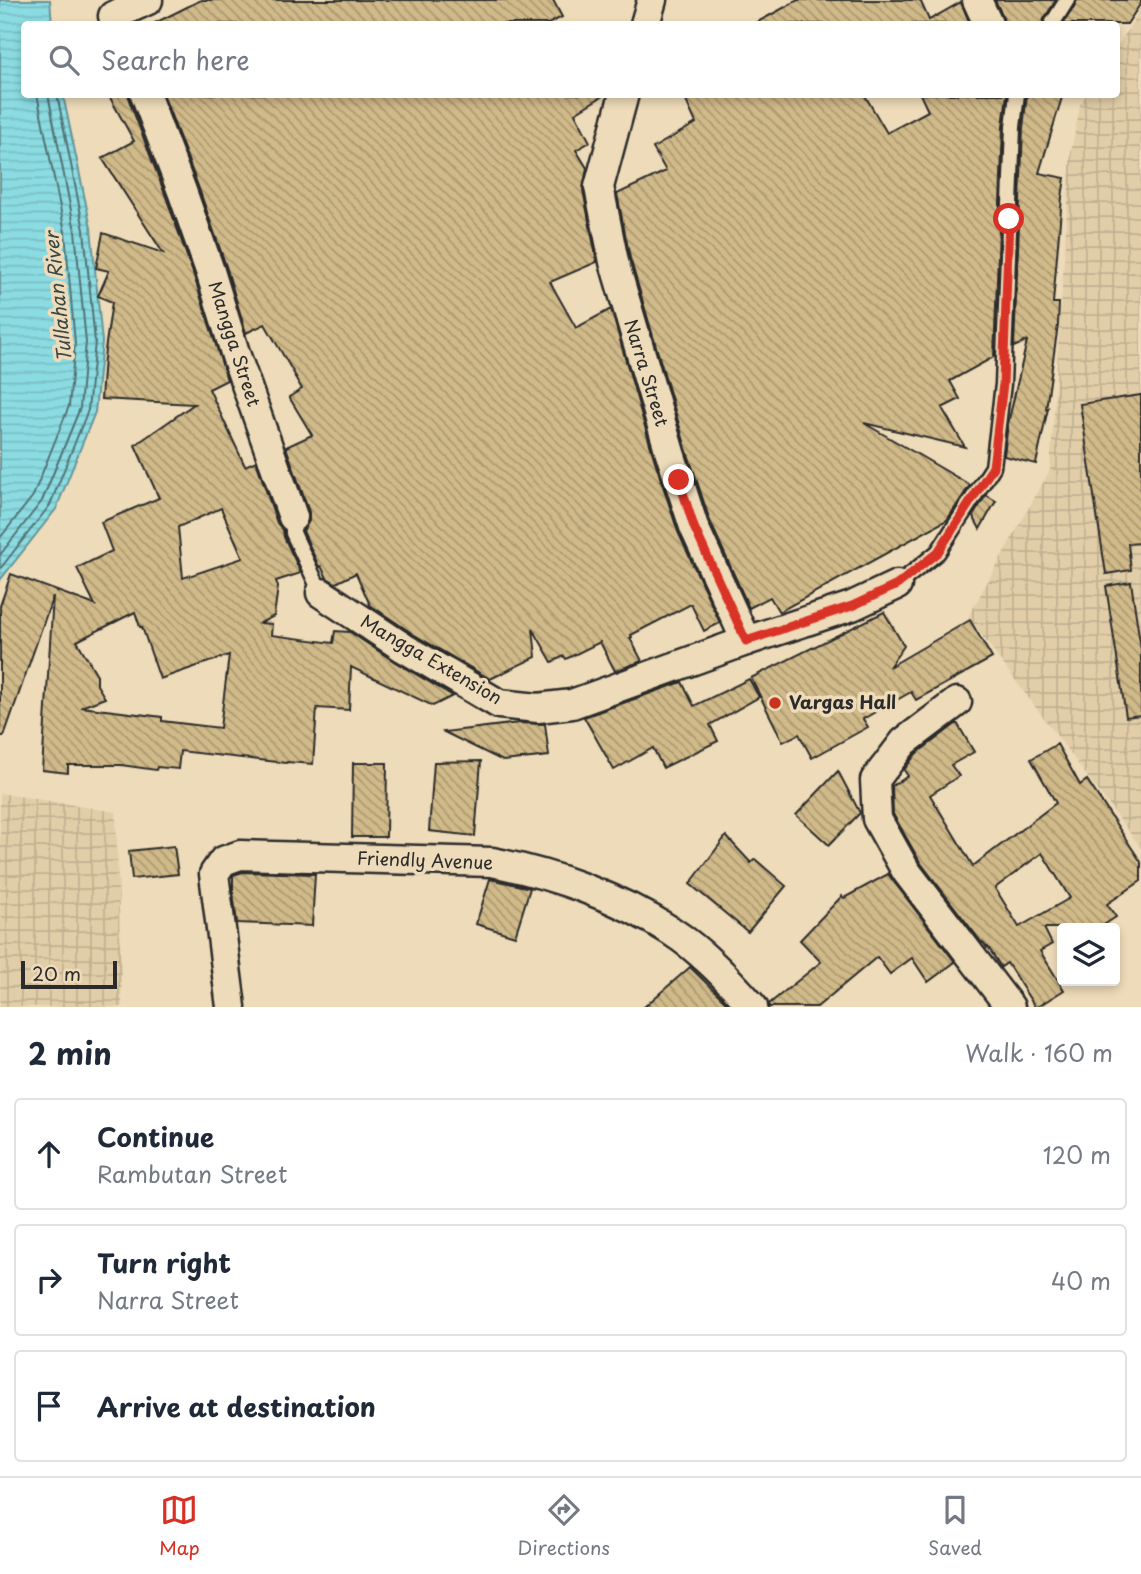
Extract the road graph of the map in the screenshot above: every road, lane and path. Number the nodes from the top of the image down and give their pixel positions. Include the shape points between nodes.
1 (148, 0) edge
2 (652, 0) edge
3 (977, 0) edge
4 (1066, 0) edge
5 (114, 20) edge
6 (646, 21) edge
7 (987, 21) edge
8 (1054, 21) edge
9 (147, 98) edge
10 (623, 98) edge
11 (1017, 98) edge
12 (293, 517) joint
13 (897, 585) joint
14 (321, 593) joint
15 (746, 641) junction
16 (957, 702) dead end
17 (231, 1007) edge
18 (753, 1007) edge
19 (1010, 1007) edge

1 - 5 street
2 - 6 street
3 - 7 street
4 - 8 lane
9 - 12 street, Mangga Street via 211,271
10 - 15 street, Narra Street via 599,187 614,262 694,527
11 - 13 lane via 1003,384 993,467 938,552
12 - 14 lane, Mangga Street via 293,533
13 - 15 street, Mangga Extension via 852,606
14 - 15 street, Mangga Extension via 499,704 538,708 572,704
16 - 19 street via 904,742 875,780 877,819 906,871
17 - 18 street, Friendly Avenue via 214,874 223,861 240,855 492,862 518,867 625,905 672,931

